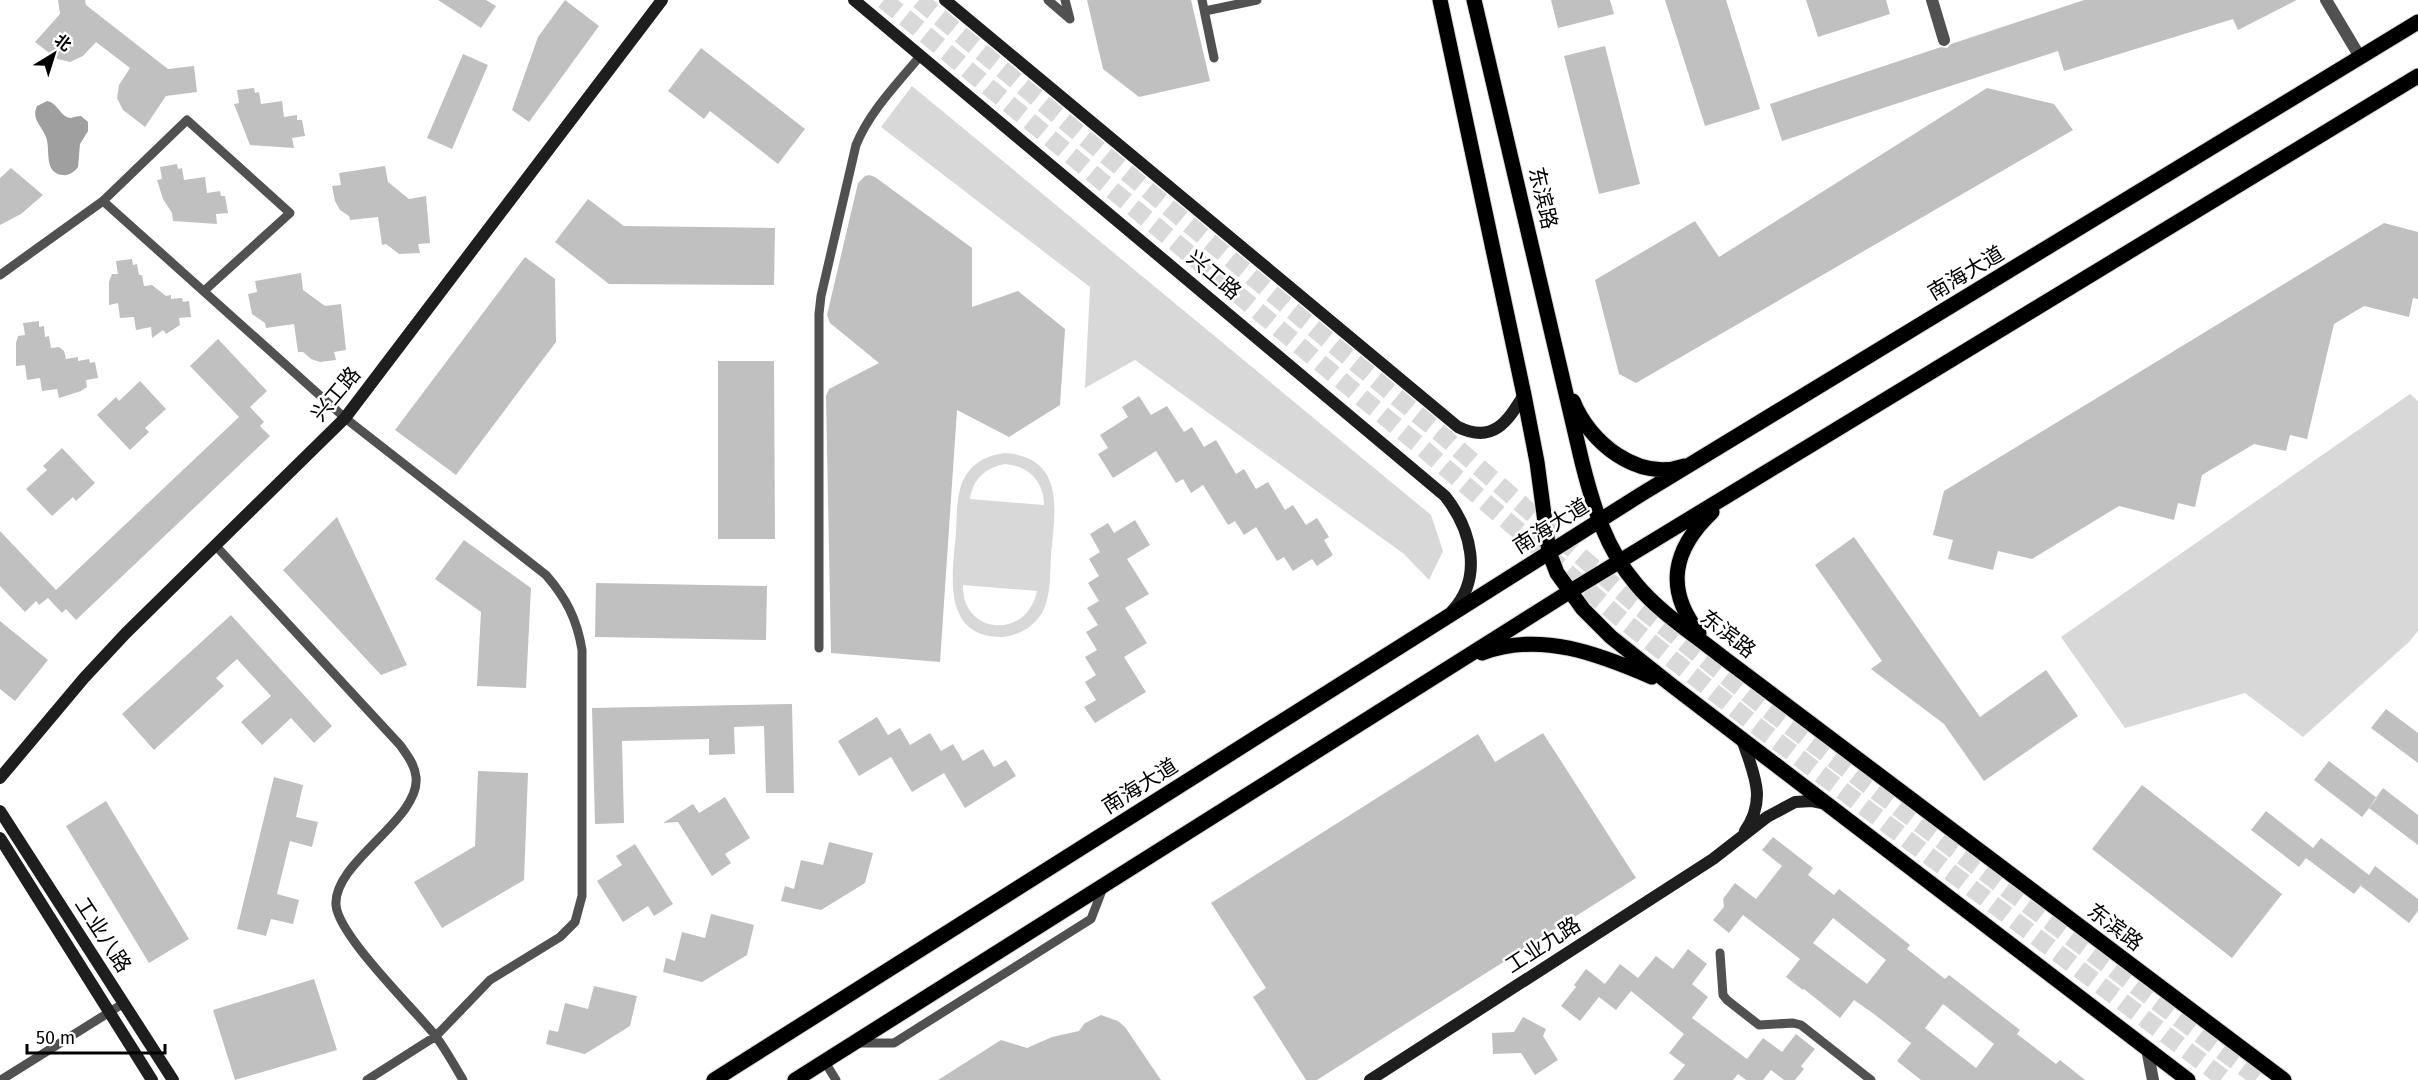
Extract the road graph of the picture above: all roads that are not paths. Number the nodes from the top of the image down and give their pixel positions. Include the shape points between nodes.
1 (662, 0) edge
2 (854, 0) edge
3 (945, 0) edge
4 (1048, 0) edge
5 (1065, 0) edge
6 (1202, 0) edge
7 (1257, 0) edge
8 (1440, 0) edge
9 (1474, 0) edge
10 (1932, 0) edge
11 (2326, 0) edge
12 (1205, 11) junction
13 (2418, 22) edge
14 (1944, 40) dead end
15 (921, 55) junction
16 (2360, 57) junction
17 (1214, 58) dead end
18 (2418, 76) edge
19 (103, 201) junction
20 (0, 275) edge
21 (204, 291) junction
22 (1562, 372) junction
23 (1524, 395) junction
24 (345, 418) junction
25 (1695, 462) junction
26 (1735, 492) junction
27 (1599, 521) junction
28 (215, 545) junction
29 (1549, 552) junction
30 (1619, 561) junction
31 (1569, 592) junction
32 (1448, 616) junction
33 (819, 648) dead end
34 (1721, 656) junction
35 (1454, 664) junction
36 (1670, 684) junction
37 (1743, 742) junction
38 (0, 778) edge
39 (1822, 803) junction
40 (0, 811) edge
41 (0, 838) edge
42 (1737, 841) junction
43 (1105, 884) junction
44 (1720, 953) dead end
45 (124, 1003) junction
46 (109, 1012) junction
47 (436, 1036) junction
48 (854, 1043) junction
49 (2146, 1049) junction
50 (825, 1062) junction
51 (0, 1080) edge
52 (152, 1080) edge
53 (173, 1080) edge
54 (367, 1080) edge
55 (463, 1080) edge
56 (714, 1080) edge
57 (795, 1080) edge
58 (836, 1080) edge
59 (1370, 1080) edge
60 (1871, 1080) edge
61 (2153, 1080) edge
62 (2188, 1080) edge
63 (2284, 1080) edge

1 - 24 street, 兴工路
2 - 15 street, 兴工路
3 - 23 street, 兴工路 via 1458,427 1476,433 1496,429
4 - 5 lane via 1070,19
6 - 12 lane
7 - 12 lane
8 - 23 main road
9 - 22 main road, 东滨路
10 - 14 street
11 - 16 street
12 - 17 lane
13 - 16 main road, 南海大道
15 - 32 street, 兴工路 via 1445,496 1459,513 1471,552 1466,592
15 - 33 lane via 874,112 856,146 821,296
16 - 25 main road, 南海大道
18 - 26 main road
19 - 20 lane
19 - 21 lane
19 - 21 lane via 187,120 290,213
21 - 24 lane
22 - 25 main road via 1575,407 1609,449 1642,468 1677,468
22 - 27 main road, 东滨路
23 - 29 main road
24 - 28 street, 兴工路
24 - 47 lane via 546,575 573,613 582,650 580,910 575,922 560,937 490,980
25 - 27 main road, 南海大道
26 - 30 main road
26 - 34 main road via 1688,538 1677,569 1682,604 1691,623
27 - 29 main road, 南海大道
27 - 30 main road, 东滨路
28 - 38 street, 兴工路 via 84,678
28 - 47 lane via 400,745 412,763 417,778 406,807 344,879 336,892 336,906 339,921 352,939
29 - 31 main road
29 - 32 main road, 南海大道
30 - 31 main road
30 - 34 main road, 东滨路 via 1647,597
31 - 35 main road
31 - 36 main road via 1611,637
32 - 56 main road, 南海大道
34 - 63 main road, 东滨路
35 - 36 main road via 1497,647 1552,645 1582,651
35 - 43 main road
36 - 37 main road
37 - 39 main road
37 - 42 street, 工业九路 via 1758,794 1751,822
39 - 42 street, 工业九路 via 1804,801 1787,806
39 - 49 main road
40 - 45 street, 工业八路
41 - 46 street, 工业八路
42 - 59 street, 工业九路
43 - 48 main road
43 - 48 lane via 1091,919 894,1043
44 - 60 lane via 1723,995 1727,1000 1759,1025 1801,1025
45 - 46 lane
45 - 53 street, 工业八路
46 - 51 lane
46 - 52 street, 工业八路
47 - 54 lane
47 - 55 lane
48 - 50 main road
49 - 61 street
49 - 62 main road
50 - 57 main road
50 - 58 lane

